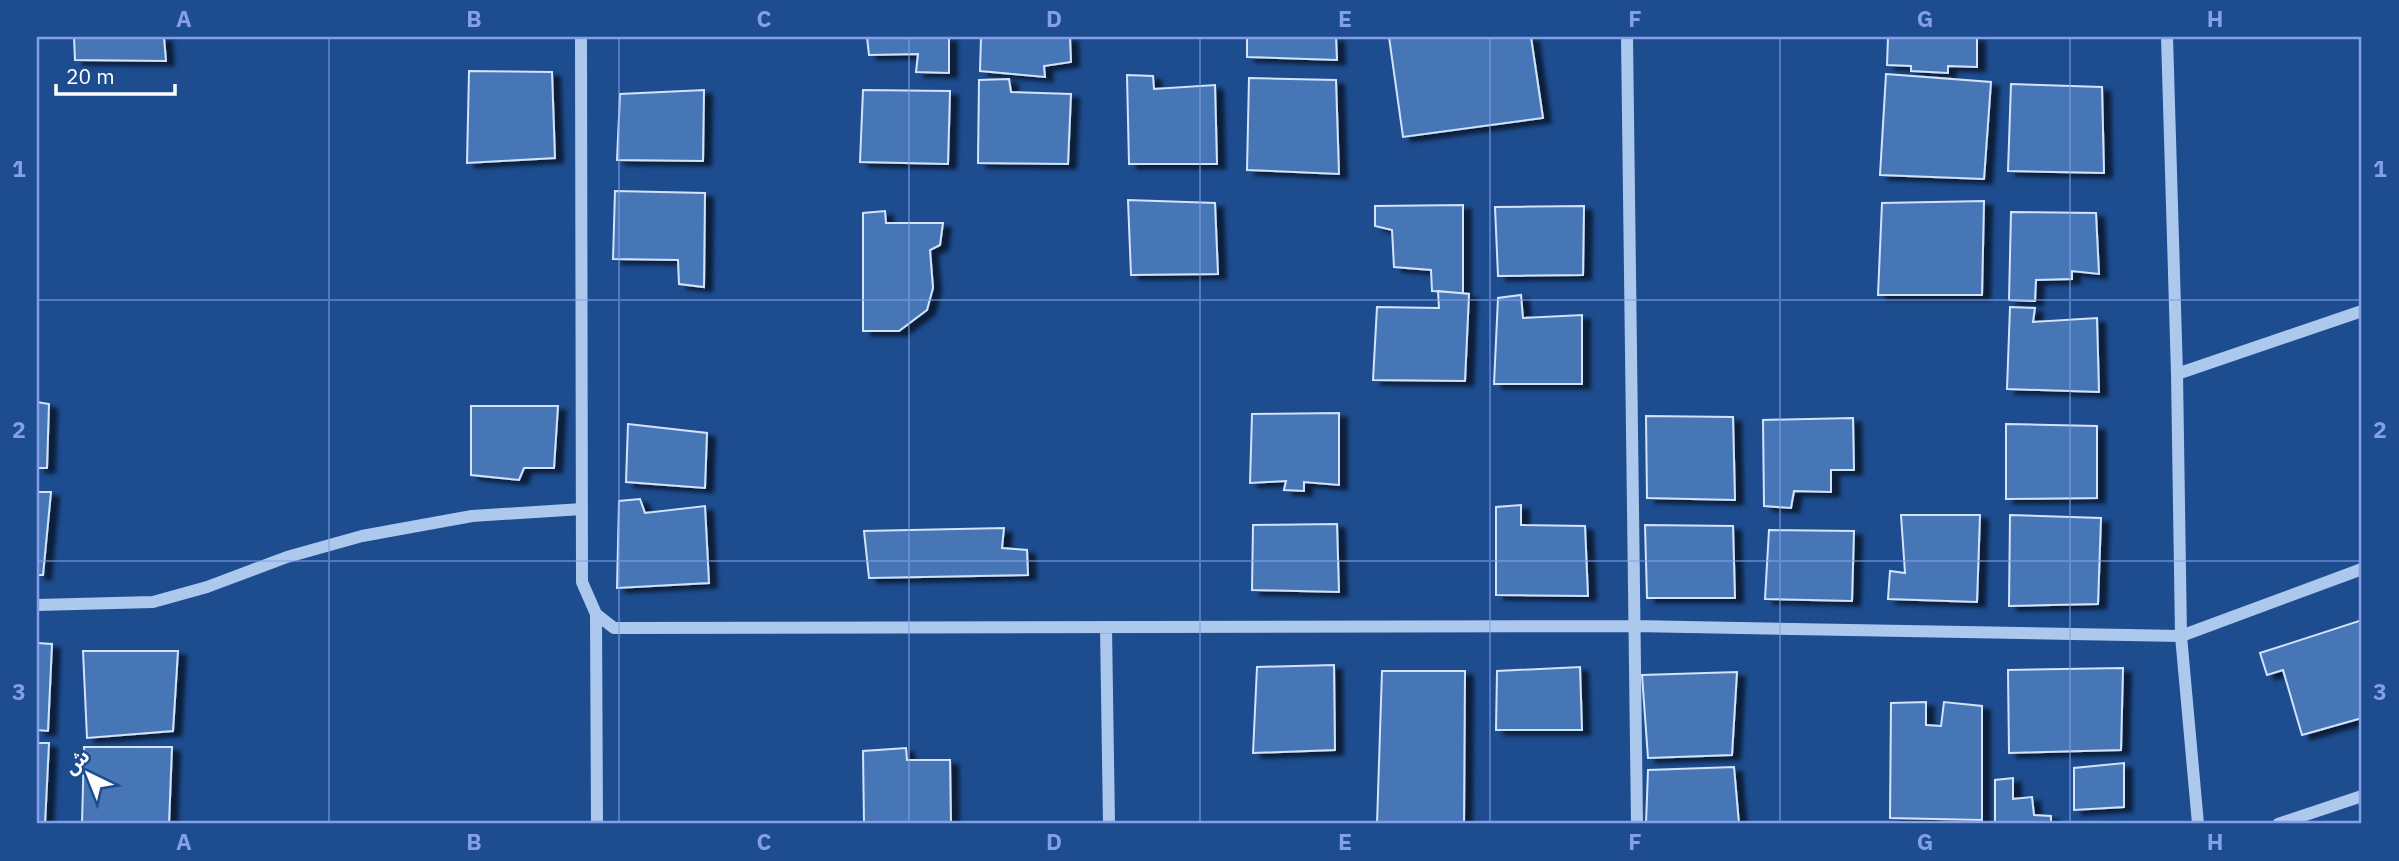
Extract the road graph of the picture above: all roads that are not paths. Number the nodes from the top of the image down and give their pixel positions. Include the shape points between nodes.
1 (581, 37) edge
2 (1627, 37) edge
3 (2167, 37) edge
4 (2362, 311) edge
5 (2178, 374) junction
6 (582, 509) junction
7 (2362, 569) edge
8 (37, 605) edge
9 (596, 614) junction
10 (1634, 626) junction
11 (1107, 627) junction
12 (2181, 636) junction
13 (2362, 796) edge
14 (597, 824) edge
15 (1109, 824) edge
16 (1637, 824) edge
17 (2198, 824) edge
18 (2278, 824) edge

1 - 6 street
2 - 10 street
3 - 5 street
4 - 5 street
5 - 12 street
6 - 8 street via 472,516 362,536 153,602
6 - 9 street via 582,582
7 - 12 street
9 - 11 street via 614,628
9 - 14 street
10 - 11 street
10 - 12 street
10 - 16 street
11 - 15 street
12 - 17 street
13 - 18 street

